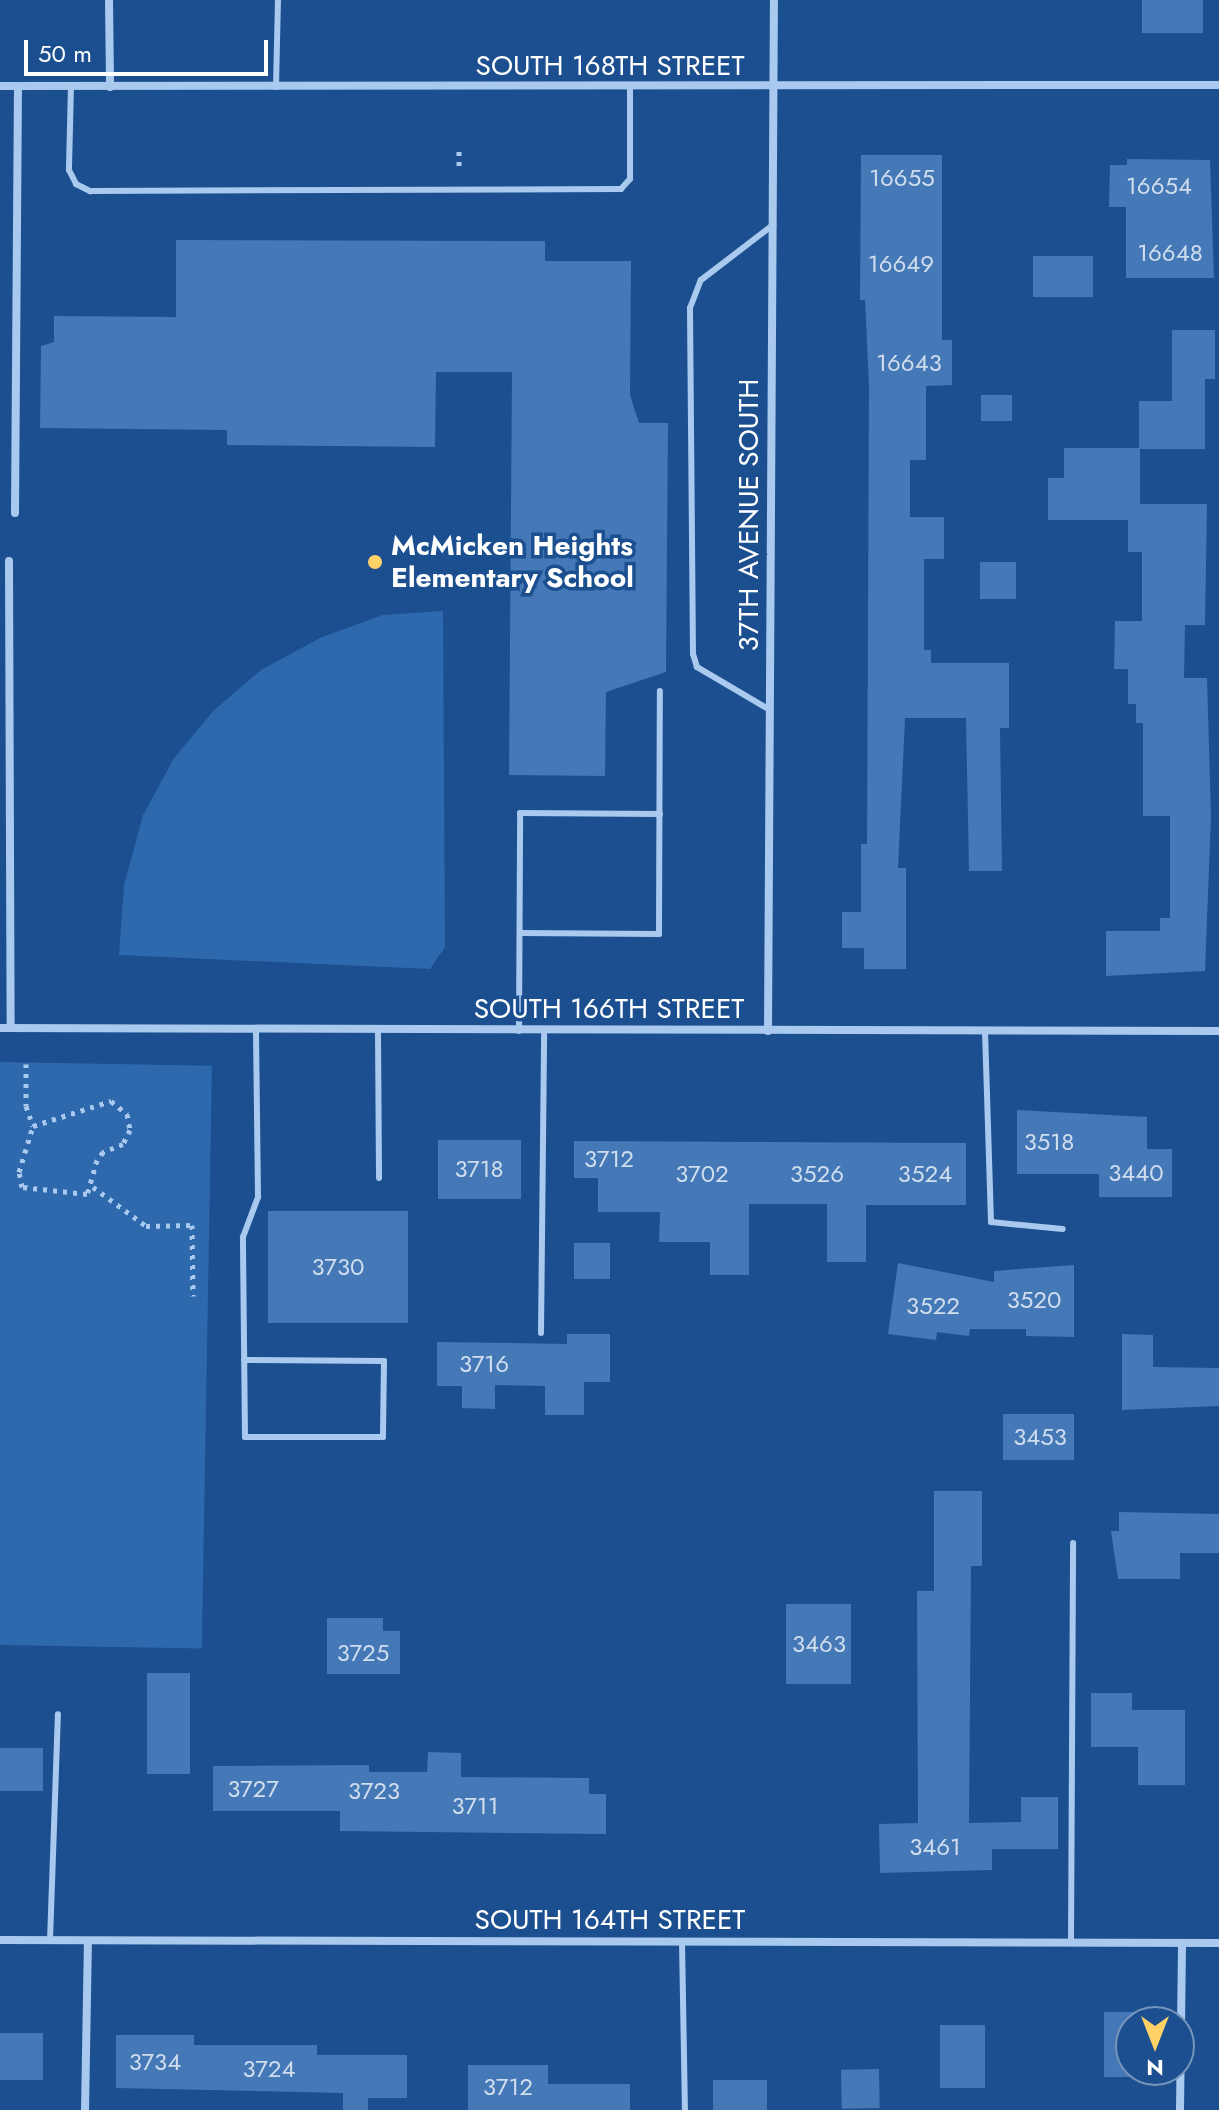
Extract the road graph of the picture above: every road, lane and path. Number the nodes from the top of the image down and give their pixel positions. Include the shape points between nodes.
1 (109, 0) edge
2 (278, 0) edge
3 (774, 0) edge
4 (1219, 85) edge
5 (0, 86) edge
6 (18, 86) junction
7 (71, 86) junction
8 (110, 87) junction
9 (276, 87) junction
10 (630, 89) junction
11 (774, 89) junction
12 (459, 151) dead end
13 (459, 175) dead end
14 (773, 225) junction
15 (15, 513) dead end
16 (9, 561) dead end
17 (660, 691) dead end
18 (770, 710) junction
19 (660, 814) junction
20 (520, 933) junction
21 (0, 1028) edge
22 (11, 1028) junction
23 (519, 1031) junction
24 (544, 1031) junction
25 (768, 1031) junction
26 (985, 1031) junction
27 (1219, 1031) edge
28 (256, 1032) junction
29 (378, 1032) junction
30 (26, 1064) dead end
31 (33, 1126) junction
32 (379, 1178) dead end
33 (93, 1187) junction
34 (1063, 1229) dead end
35 (193, 1296) dead end
36 (541, 1333) dead end
37 (244, 1360) junction
38 (1073, 1543) dead end
39 (58, 1714) dead end
40 (0, 1940) edge
41 (50, 1941) junction
42 (88, 1941) junction
43 (682, 1942) junction
44 (1071, 1943) junction
45 (1182, 1943) junction
46 (1219, 1943) edge
47 (85, 2110) edge
48 (685, 2110) edge
49 (1180, 2110) edge

1 - 8 street
2 - 9 lane
3 - 11 street, 37TH AVENUE SOUTH
4 - 11 street, SOUTH 168TH STREET
5 - 6 street, SOUTH 168TH STREET
6 - 7 street, SOUTH 168TH STREET
6 - 15 street
7 - 8 street, SOUTH 168TH STREET
7 - 10 lane via 69,170 76,184 90,191 621,189 630,179
8 - 9 street, SOUTH 168TH STREET
9 - 10 street, SOUTH 168TH STREET
10 - 11 street, SOUTH 168TH STREET
11 - 14 street, 37TH AVENUE SOUTH
12 - 13 path
14 - 18 street, 37TH AVENUE SOUTH
14 - 18 lane via 701,280 690,308 693,654 697,667
16 - 22 street
17 - 19 lane
18 - 25 street, 37TH AVENUE SOUTH
19 - 20 lane via 659,934
19 - 20 lane via 520,813
20 - 23 lane
21 - 22 street, SOUTH 166TH STREET
22 - 28 street, SOUTH 166TH STREET
23 - 24 street, SOUTH 166TH STREET
23 - 29 street, SOUTH 166TH STREET
24 - 25 street, SOUTH 166TH STREET
24 - 36 lane
25 - 26 street, SOUTH 166TH STREET
26 - 27 street, SOUTH 166TH STREET
26 - 34 lane via 991,1222
28 - 29 street, SOUTH 166TH STREET
28 - 37 lane via 258,1197 243,1237
29 - 32 lane
30 - 31 path via 26,1106
31 - 33 path via 19,1172 22,1187 79,1195
31 - 33 path via 73,1116 96,1102 121,1105 130,1130 123,1144 97,1160
33 - 35 path via 146,1226 192,1225
37 - 37 lane via 384,1361 383,1437 245,1437
38 - 44 lane
39 - 41 lane
40 - 41 street, SOUTH 164TH STREET
41 - 42 street, SOUTH 164TH STREET
42 - 43 street, SOUTH 164TH STREET
42 - 47 street
43 - 44 street, SOUTH 164TH STREET
43 - 48 lane
44 - 45 street, SOUTH 164TH STREET
45 - 46 street, SOUTH 164TH STREET
45 - 49 street

